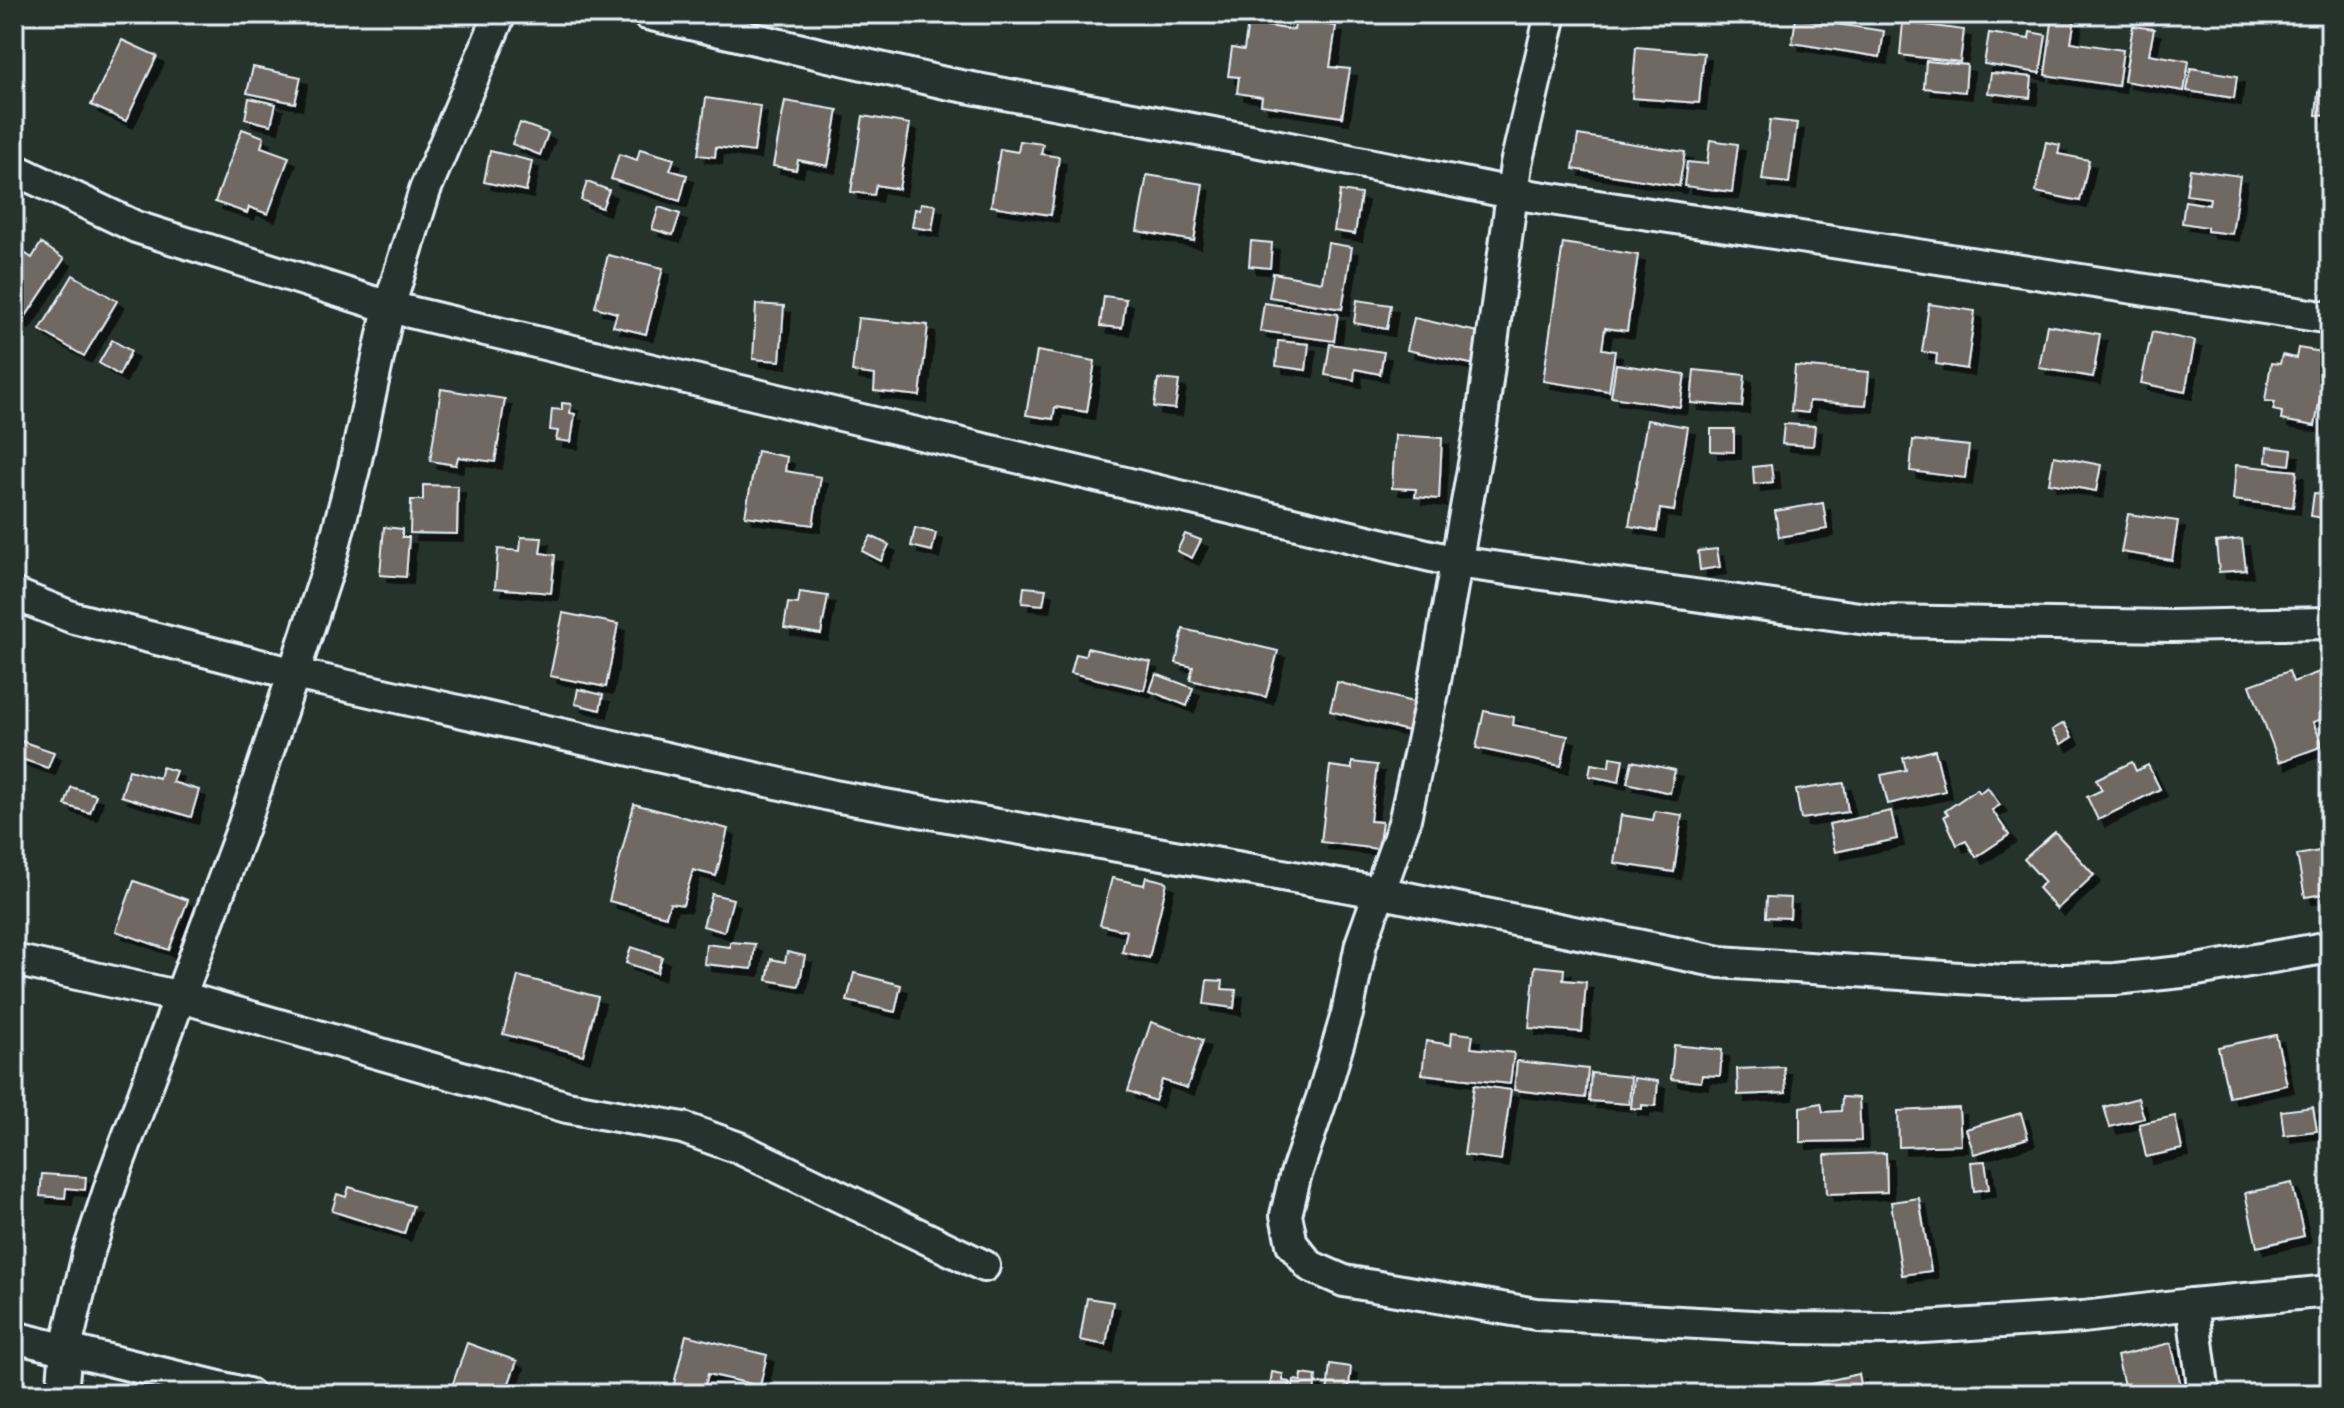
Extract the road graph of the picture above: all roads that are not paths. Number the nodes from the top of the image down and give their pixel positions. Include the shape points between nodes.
1 (500, 14) edge
2 (647, 14) edge
3 (1551, 14) edge
4 (14, 169) edge
5 (1512, 193) junction
6 (389, 307) junction
7 (2330, 318) edge
8 (1456, 562) junction
9 (14, 594) edge
10 (2330, 623) edge
11 (295, 674) junction
12 (1378, 892) junction
13 (2330, 947) edge
14 (14, 960) edge
15 (181, 997) junction
16 (984, 1266) dead end
17 (2330, 1291) edge
18 (2192, 1304) junction
19 (14, 1337) edge
20 (66, 1348) junction
21 (62, 1394) edge
22 (248, 1394) edge
23 (2204, 1394) edge

1 - 6 street via 425,190
2 - 5 street via 945,83
3 - 5 street
4 - 6 street via 136,227
5 - 7 street
5 - 8 street via 1481,425
6 - 8 street
6 - 11 street via 354,469
8 - 10 street via 1881,621
8 - 12 street via 1404,823
9 - 11 street via 74,618
11 - 12 street via 834,796
11 - 15 street
12 - 13 street via 1720,962 2005,981 2176,973
12 - 18 street via 1286,1215 1292,1244 1310,1266 1344,1281 1536,1314 1788,1328 2004,1323
14 - 15 street
15 - 16 street via 567,1107 683,1128 739,1148
15 - 20 street via 88,1254
17 - 18 street
18 - 23 street
19 - 20 street
20 - 21 street
20 - 22 street

